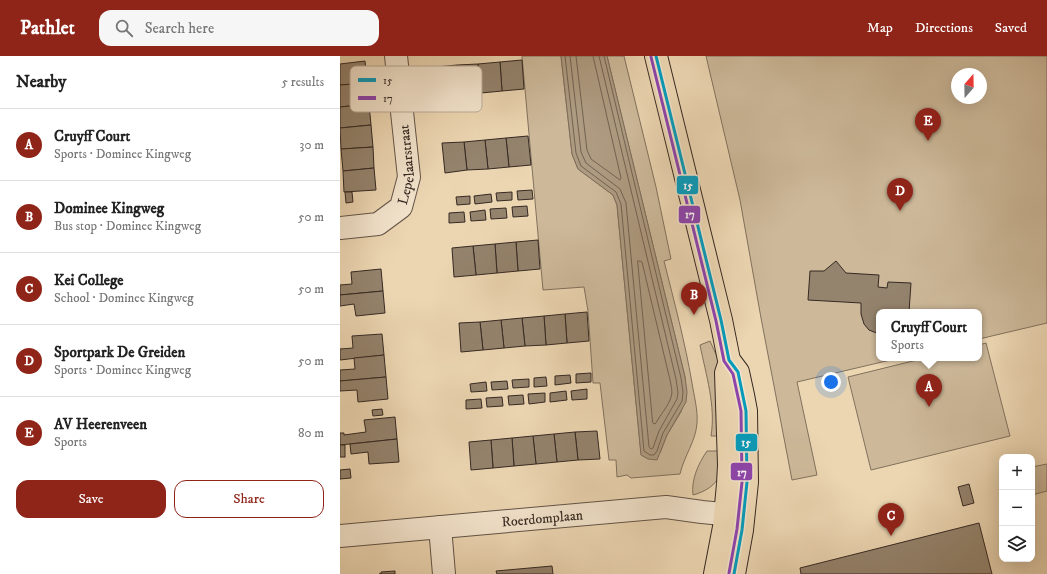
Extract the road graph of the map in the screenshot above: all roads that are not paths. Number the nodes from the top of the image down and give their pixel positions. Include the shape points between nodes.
1 (396, 56) edge
2 (656, 56) edge
3 (397, 66) edge
4 (402, 112) edge
5 (340, 228) edge
6 (735, 515) junction
7 (440, 527) junction
8 (340, 536) edge
9 (444, 574) edge
10 (715, 574) edge
11 (734, 574) edge

1 - 3 street, Lepelaarstraat
2 - 6 main road via 729,360 726,372 729,465
4 - 5 street, Lepelaarstraat via 409,177 401,207 378,224
6 - 7 street, Roerdomplaan via 666,507
6 - 10 main road
6 - 11 main road via 740,545
7 - 8 street, Roerdomplaan
7 - 9 street

